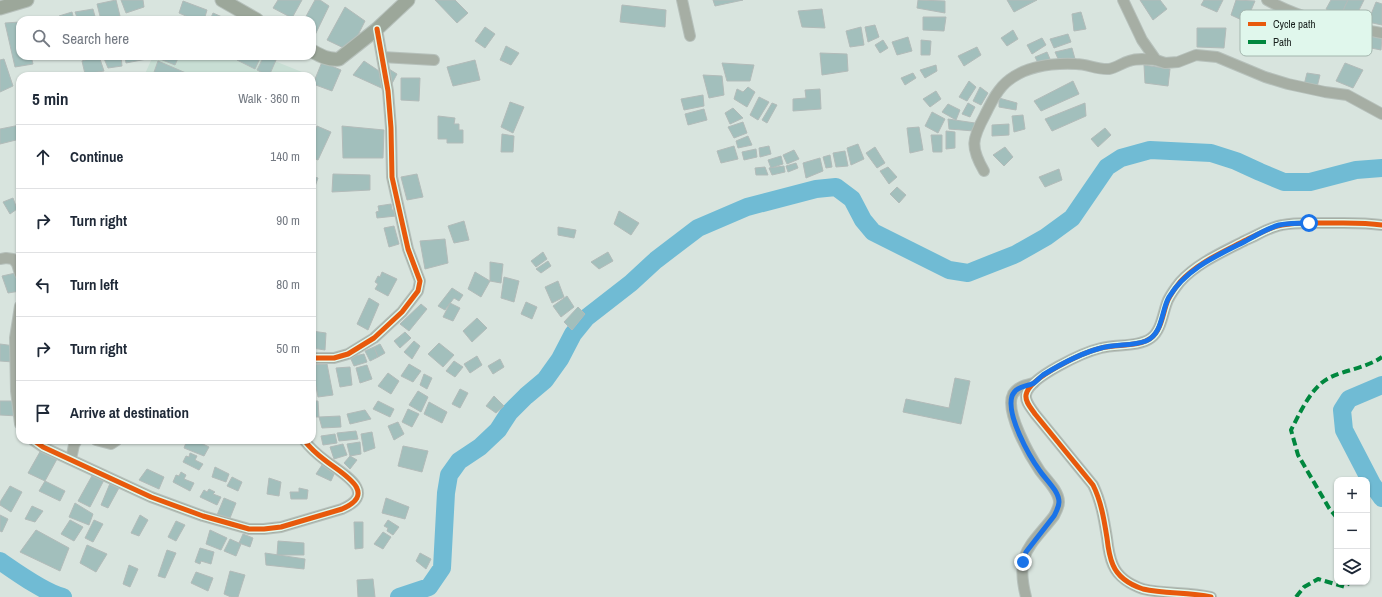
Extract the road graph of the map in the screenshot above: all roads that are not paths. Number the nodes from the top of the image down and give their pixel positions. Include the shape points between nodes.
1 (27, 0) edge
2 (222, 0) edge
3 (408, 0) edge
4 (682, 0) edge
5 (1124, 0) edge
6 (1267, 0) edge
7 (0, 8) edge
8 (1288, 10) edge
9 (250, 16) edge
10 (377, 29) junction
11 (1372, 31) edge
12 (1382, 33) edge
13 (690, 36) dead end
14 (316, 53) edge
15 (382, 57) junction
16 (434, 60) dead end
17 (1156, 60) junction
18 (1382, 114) edge
19 (984, 171) dead end
20 (1382, 225) edge
21 (0, 259) edge
22 (16, 263) edge
23 (16, 327) edge
24 (316, 358) edge
25 (1034, 383) junction
26 (16, 391) edge
27 (39, 444) edge
28 (75, 444) edge
29 (308, 444) edge
30 (71, 459) junction
31 (1026, 597) edge
32 (1210, 597) edge

1 - 7 main road
2 - 9 main road
3 - 10 main road
4 - 13 street
5 - 17 street via 1142,40
6 - 8 street
10 - 14 main road via 339,59 332,60
10 - 15 street
11 - 12 street
15 - 16 street
15 - 24 street via 388,91 392,177 408,249 420,281 418,291 402,312 374,338 348,354 334,358
17 - 18 street via 1165,63 1178,62 1196,55 1217,57 1288,84 1347,95
17 - 19 street via 1140,58 1109,69 1077,64 1048,66 1028,70 1008,80 975,134 975,152
20 - 25 street via 1294,223 1268,229 1206,261 1180,282 1168,299 1158,330 1153,337 1146,341 1085,353 1052,370
21 - 22 street via 13,259
23 - 26 street
25 - 31 street via 1023,385 1012,395 1012,414 1031,457 1059,501 1058,510 1026,552 1022,573
25 - 32 street via 1026,395 1027,402 1093,485 1101,505 1109,553 1119,575 1143,589
27 - 30 street
28 - 30 street
29 - 30 street via 355,483 359,492 357,499 352,505 342,509 281,527 264,529 249,529 203,516 120,483

